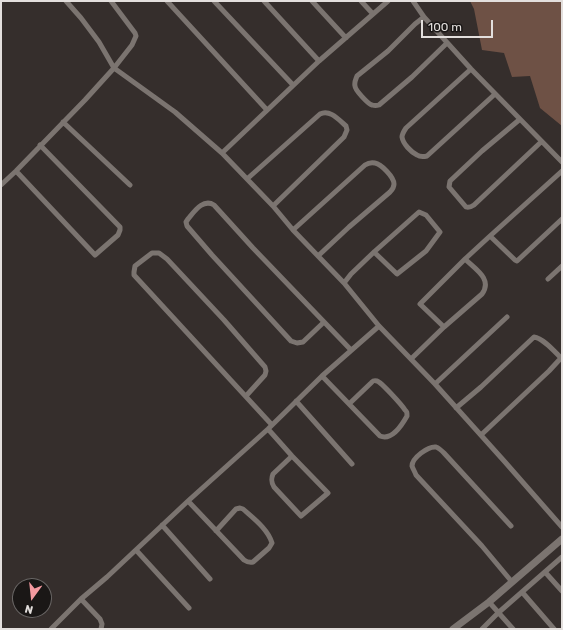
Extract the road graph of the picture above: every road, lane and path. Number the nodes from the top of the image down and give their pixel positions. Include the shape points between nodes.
1 (66, 1) edge
2 (111, 1) edge
3 (167, 1) edge
4 (214, 1) edge
5 (264, 1) edge
6 (312, 1) edge
7 (361, 1) edge
8 (388, 1) edge
9 (413, 1) edge
10 (373, 14) junction
11 (424, 17) junction
12 (346, 38) junction
13 (447, 43) junction
14 (319, 61) junction
15 (114, 68) junction
16 (471, 69) junction
17 (293, 85) junction
18 (495, 94) junction
19 (267, 110) junction
20 (520, 120) junction
21 (63, 122) junction
22 (541, 142) junction
23 (40, 146) junction
24 (222, 153) junction
25 (562, 162) edge
26 (16, 171) junction
27 (562, 171) edge
28 (247, 179) junction
29 (1, 185) edge
30 (130, 185) dead end
31 (273, 206) junction
32 (562, 219) edge
33 (293, 230) junction
34 (490, 236) junction
35 (374, 252) junction
36 (318, 256) junction
37 (465, 259) junction
38 (562, 266) edge
39 (548, 279) dead end
40 (344, 283) junction
41 (507, 318) dead end
42 (324, 322) junction
43 (379, 326) junction
44 (444, 327) junction
45 (351, 350) junction
46 (411, 359) junction
47 (322, 376) junction
48 (435, 384) junction
49 (246, 396) junction
50 (296, 401) junction
51 (349, 404) junction
52 (456, 408) junction
53 (270, 427) junction
54 (481, 435) junction
55 (292, 456) junction
56 (352, 464) dead end
57 (188, 502) junction
58 (162, 525) junction
59 (511, 526) dead end
60 (562, 526) edge
61 (216, 531) junction
62 (562, 539) edge
63 (136, 550) junction
64 (562, 557) edge
65 (545, 572) junction
66 (210, 579) dead end
67 (512, 582) junction
68 (562, 591) edge
69 (522, 592) junction
70 (81, 599) junction
71 (489, 602) junction
72 (189, 608) dead end
73 (498, 613) junction
74 (51, 629) edge
75 (101, 629) edge
76 (453, 629) edge
77 (482, 629) edge
78 (512, 629) edge
79 (554, 629) edge

1 - 15 street via 99,42
2 - 15 street via 136,36
3 - 19 street
4 - 17 street
5 - 14 street
6 - 12 street
7 - 10 street
8 - 10 street
9 - 11 street
10 - 12 street
11 - 13 street
11 - 13 street via 357,76 356,90 370,105 379,106
12 - 14 street
13 - 16 street
14 - 17 street
15 - 21 street
15 - 24 street via 176,112
16 - 18 street
16 - 18 street via 406,128 402,136 405,145 416,155 426,156
17 - 19 street
18 - 20 street
19 - 24 street
20 - 22 street
20 - 22 street via 482,150 450,181 449,187 466,206 472,207
21 - 23 street
21 - 30 street
22 - 25 street
23 - 26 street
23 - 26 street via 120,227 118,235 94,255
24 - 28 street
26 - 29 street
27 - 34 street
28 - 31 street
28 - 31 street via 323,112 330,113 346,126 344,137
31 - 33 street
32 - 34 street via 518,261
33 - 36 street
33 - 36 street via 365,165 380,165 393,180 390,192
34 - 37 street
35 - 35 street via 419,212 426,215 440,232 426,251 397,274
35 - 40 street
36 - 40 street
37 - 44 street via 486,281 485,290
37 - 44 street via 420,304
38 - 39 street
40 - 43 street
41 - 48 street
42 - 42 street via 214,204 204,203 188,219 187,226 291,341 303,342
42 - 45 street
43 - 45 street
43 - 46 street
44 - 46 street
45 - 47 street
46 - 48 street
47 - 50 street
47 - 51 street
48 - 52 street
49 - 49 street via 134,275 135,266 152,253 159,253 167,259 265,367 265,375
49 - 53 street
50 - 53 street
50 - 56 street
51 - 51 street via 384,438 391,436 407,416 400,403 376,381
52 - 54 street
52 - 54 street via 534,337 562,358
53 - 55 street
53 - 57 street
54 - 60 street
55 - 55 street via 328,493 301,516 272,483 273,474
57 - 58 street
57 - 61 street
58 - 63 street
58 - 66 street
59 - 67 street via 439,449 435,447 424,451 412,464 416,475
61 - 61 street via 250,563 269,548 272,542 263,528 240,508 236,509
62 - 67 main road
63 - 70 street
63 - 72 street
64 - 65 street
65 - 68 street
65 - 69 street
67 - 71 main road
69 - 73 street
69 - 79 street
70 - 74 street
70 - 75 street via 100,619
71 - 73 street
71 - 76 main road
73 - 77 street
73 - 78 street

